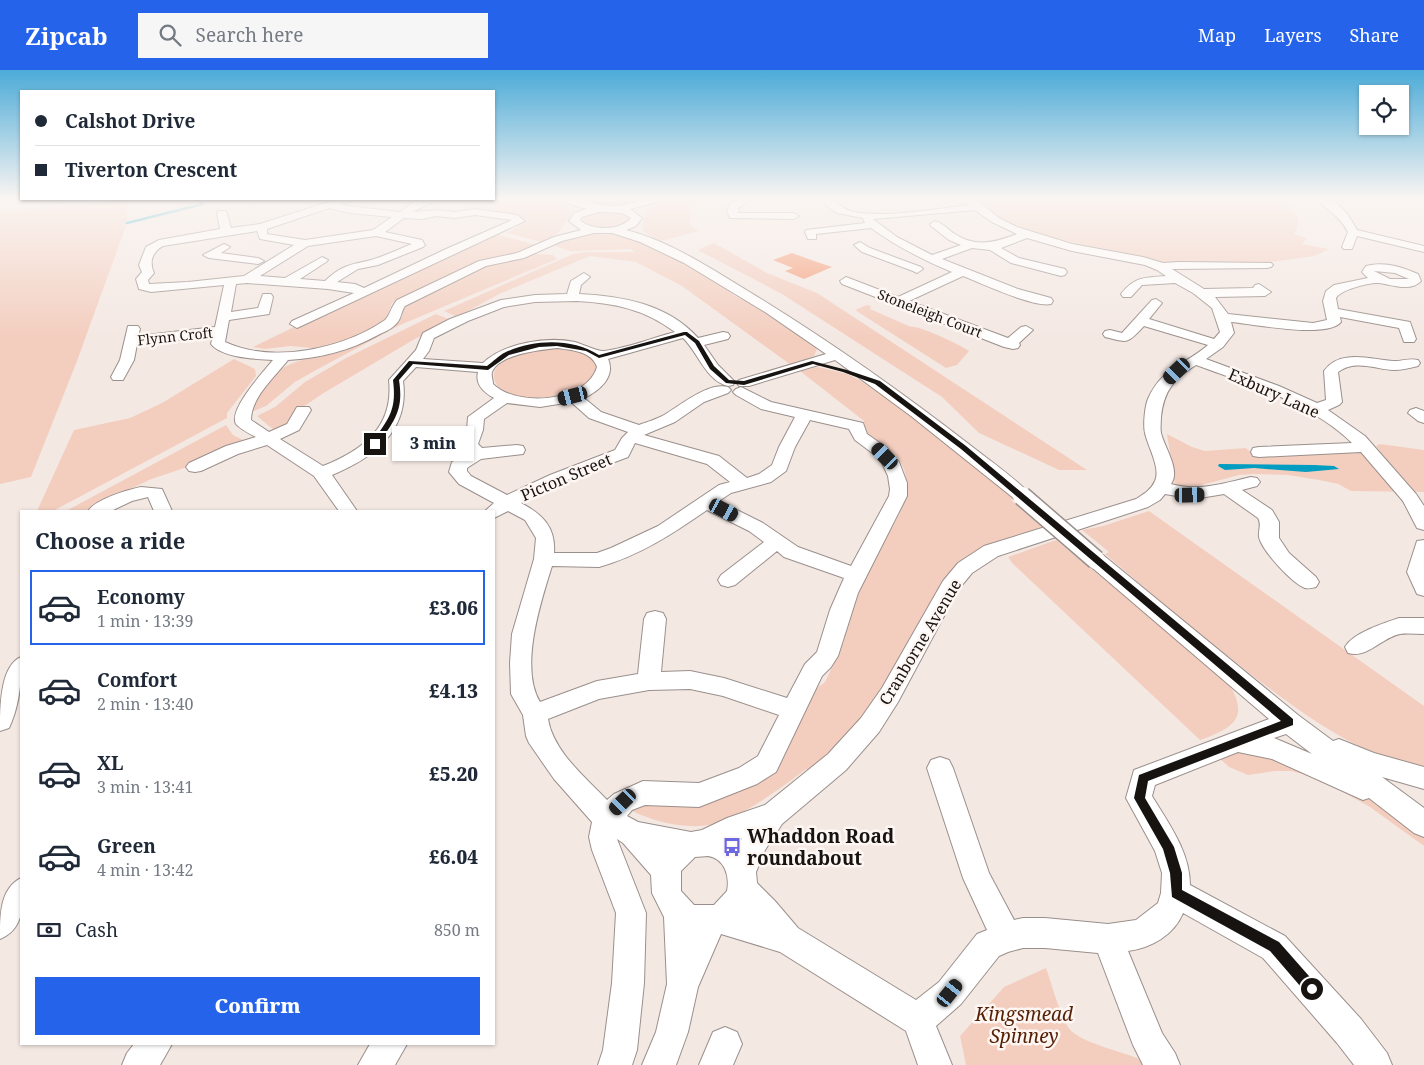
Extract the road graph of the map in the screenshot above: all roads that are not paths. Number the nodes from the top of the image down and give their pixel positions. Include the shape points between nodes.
1 (163, 243) edge
2 (288, 243) edge
3 (305, 243) edge
4 (468, 243) edge
5 (549, 243) edge
6 (654, 243) edge
7 (903, 243) edge
8 (1004, 243) edge
9 (1060, 243) edge
10 (1349, 243) edge
11 (1401, 243) edge
12 (971, 244) joint
13 (419, 245) joint
14 (860, 245) dead end
15 (1348, 247) dead end
16 (224, 248) dead end
17 (993, 248) junction
18 (1424, 249) edge
19 (913, 250) junction
20 (448, 252) junction
21 (888, 258) junction
22 (931, 259) junction
23 (322, 260) dead end
24 (258, 261) junction
25 (1267, 265) dead end
26 (1162, 267) junction
27 (1419, 268) dead end
28 (917, 269) dead end
29 (963, 272) junction
30 (1061, 272) dead end
31 (1404, 272) junction
32 (586, 276) dead end
33 (1378, 278) junction
34 (247, 279) junction
35 (1178, 279) junction
36 (229, 281) junction
37 (846, 281) dead end
38 (286, 283) junction
39 (1411, 283) junction
40 (1018, 284) dead end
41 (328, 285) junction
42 (1424, 287) edge
43 (1003, 288) junction
44 (1260, 288) dead end
45 (359, 290) junction
46 (1203, 293) junction
47 (1128, 294) dead end
48 (267, 297) dead end
49 (572, 298) junction
50 (899, 301) junction
51 (1047, 301) dead end
52 (1156, 303) dead end
53 (1398, 306) dead end
54 (264, 311) junction
55 (1333, 312) junction
56 (223, 317) junction
57 (1224, 317) junction
58 (1141, 321) junction
59 (298, 324) dead end
60 (1404, 325) junction
61 (261, 327) dead end
62 (1026, 330) dead end
63 (219, 331) junction
64 (1110, 334) dead end
65 (723, 336) dead end
66 (691, 337) junction
67 (1409, 339) dead end
68 (1218, 344) junction
69 (284, 355) junction
70 (837, 355) junction
71 (599, 357) junction
72 (1195, 360) junction
73 (412, 362) junction
74 (812, 363) junction
75 (488, 368) junction
76 (1411, 368) dead end
77 (118, 377) dead end
78 (878, 383) junction
79 (734, 387) junction
80 (573, 396) junction
81 (504, 398) junction
82 (1316, 409) junction
83 (303, 410) dead end
84 (804, 416) junction
85 (633, 437) junction
86 (268, 438) junction
87 (1365, 447) junction
88 (516, 450) dead end
89 (1259, 452) dead end
90 (477, 454) junction
91 (194, 467) dead end
92 (322, 473) junction
93 (1251, 482) dead end
94 (745, 485) junction
95 (1161, 487) junction
96 (1228, 488) junction
97 (1416, 497) edge
98 (707, 502) junction
99 (501, 507) edge
100 (99, 510) edge
101 (163, 510) edge
102 (348, 510) edge
103 (1424, 524) edge
104 (776, 542) junction
105 (1424, 547) edge
106 (544, 559) junction
107 (856, 575) junction
108 (728, 580) dead end
109 (1309, 582) dead end
110 (1424, 589) edge
111 (655, 619) dead end
112 (1424, 626) edge
113 (1356, 647) dead end
114 (20, 668) edge
115 (649, 680) junction
116 (793, 710) junction
117 (535, 714) junction
118 (0, 721) edge
119 (1290, 722) junction
120 (1311, 738) junction
121 (1239, 742) junction
122 (940, 768) dead end
123 (1424, 778) edge
124 (773, 815) junction
125 (606, 818) junction
126 (1418, 819) edge
127 (633, 834) junction
128 (698, 844) junction
129 (666, 870) junction
130 (743, 881) junction
131 (1176, 893) junction
132 (20, 894) edge
133 (678, 911) junction
134 (715, 919) junction
135 (0, 924) edge
136 (1006, 937) junction
137 (787, 939) junction
138 (1108, 939) junction
139 (682, 986) junction
140 (918, 1020) junction
141 (154, 1045) edge
142 (389, 1045) edge
143 (139, 1065) edge
144 (375, 1065) edge
145 (615, 1065) edge
146 (659, 1065) edge
147 (935, 1065) edge
148 (1163, 1065) edge
149 (1375, 1065) edge

1 - 36 street via 150,249 145,265 148,272 142,279 144,288
2 - 24 street
3 - 34 street
4 - 20 street
5 - 69 street via 520,256 484,263 411,297 396,308 391,322 353,343 328,350
6 - 70 street via 757,302
7 - 19 street
8 - 17 street
9 - 26 street
10 - 15 street
11 - 18 street
12 - 17 street
12 - 22 street
13 - 20 street
13 - 41 street via 374,263 356,266 338,275
14 - 21 street
16 - 24 street via 206,257
17 - 30 street via 997,253 1032,266
19 - 21 street
19 - 22 street
20 - 45 street
21 - 28 street
22 - 29 street
23 - 38 street
24 - 36 street
25 - 26 street via 1179,264
26 - 35 street
27 - 31 street
29 - 43 street
29 - 50 street
31 - 33 street via 1384,267 1368,270
31 - 39 street via 1414,277 1415,281
32 - 49 street via 575,284
33 - 39 street
33 - 55 street via 1344,286 1330,294 1328,301
34 - 36 street
34 - 38 street
35 - 46 street
35 - 47 street via 1139,282
36 - 56 street
37 - 50 street, Stoneleigh Court
38 - 41 street
39 - 42 street
40 - 43 street
41 - 45 street
43 - 51 street
44 - 46 street via 1265,292
45 - 59 street
46 - 57 street via 1216,304
48 - 54 street
49 - 66 street via 608,300 650,310
49 - 73 street via 520,300 471,314 428,336
50 - 62 street, Stoneleigh Court via 1011,345
52 - 58 street
53 - 60 street
54 - 56 street
54 - 61 street
55 - 57 street via 1334,322 1313,327
55 - 60 street
56 - 63 street
57 - 68 street via 1227,334
58 - 64 street via 1125,338
58 - 68 street
60 - 67 street
63 - 69 street via 220,346 240,353
63 - 77 street, Flynn Croft via 132,334
65 - 66 street
66 - 71 street
66 - 79 street via 712,367
68 - 72 street
69 - 86 street via 242,416 243,422
70 - 74 street, Picton Street
70 - 78 street
71 - 75 street via 574,346 538,345 507,354
71 - 80 street via 604,364 604,373 588,390
72 - 82 street, Exbury Lane
72 - 95 street via 1177,371 1155,400 1152,432 1164,466 1165,480
73 - 75 street
73 - 92 street via 396,380 396,410 375,444 359,457
74 - 78 street
74 - 79 street, Picton Street
75 - 81 street via 486,384
76 - 82 street via 1343,362 1330,371 1334,402
78 - 119 street, bridge via 1022,496
79 - 84 street via 766,406
79 - 85 street, Picton Street via 699,399
80 - 81 street via 538,402
80 - 85 street via 605,422
81 - 90 street via 476,417 470,444
82 - 87 street, Exbury Lane via 1348,430
83 - 86 street via 294,427
84 - 94 street via 780,467 766,478
84 - 107 street via 856,426 862,441 877,448 892,464 900,488
85 - 94 street via 713,460
85 - 99 street, Picton Street via 622,453 535,488
86 - 91 street
86 - 92 street
87 - 89 street
87 - 97 street, Exbury Lane
88 - 90 street
90 - 99 street via 458,466 458,472
92 - 102 street via 324,481 342,499
93 - 96 street
94 - 98 street via 725,489
95 - 96 street via 1190,495
95 - 124 street, Cranborne Avenue via 1142,503 991,551 965,568 950,586 870,725 837,762
96 - 109 street via 1265,514 1270,522 1269,538 1277,551
97 - 103 street, Exbury Lane
98 - 104 street via 756,527
98 - 106 street via 665,530 618,554 599,560
99 - 106 street via 532,516 546,538
100 - 101 street via 134,493 148,491 156,493
104 - 107 street via 791,552
104 - 108 street
105 - 110 street via 1417,572
106 - 117 street via 523,634 521,663 524,694
107 - 116 street via 825,662 814,670
111 - 115 street
112 - 113 street via 1399,626
114 - 118 street via 8,687
115 - 116 street via 690,680 724,686
115 - 117 street via 597,690
116 - 125 street via 768,764 748,776 699,795 643,793 623,802
117 - 125 street via 538,736 563,771
119 - 120 street
119 - 121 street
120 - 123 street via 1371,763
120 - 126 street
121 - 126 street via 1275,749
121 - 131 street via 1143,778 1139,798 1168,847 1176,873
122 - 136 street via 977,878
124 - 128 street, Cranborne Avenue
124 - 130 street, Cranborne Avenue via 754,842
125 - 127 street
125 - 145 street via 603,837 606,850 631,913 628,983 620,1050
127 - 128 street
127 - 129 street
128 - 129 street via 680,850
128 - 130 street via 724,848 732,854
129 - 133 street via 667,897
130 - 134 street via 734,906
130 - 137 street
131 - 138 street via 1168,913 1142,934
131 - 149 street via 1274,947
132 - 135 street
133 - 134 street via 688,918
133 - 139 street
134 - 137 street
134 - 139 street
136 - 138 street via 1045,933
136 - 140 street via 988,946 950,993
137 - 140 street
138 - 148 street via 1150,1045
139 - 146 street via 672,1032
140 - 147 street
141 - 143 street
142 - 144 street

